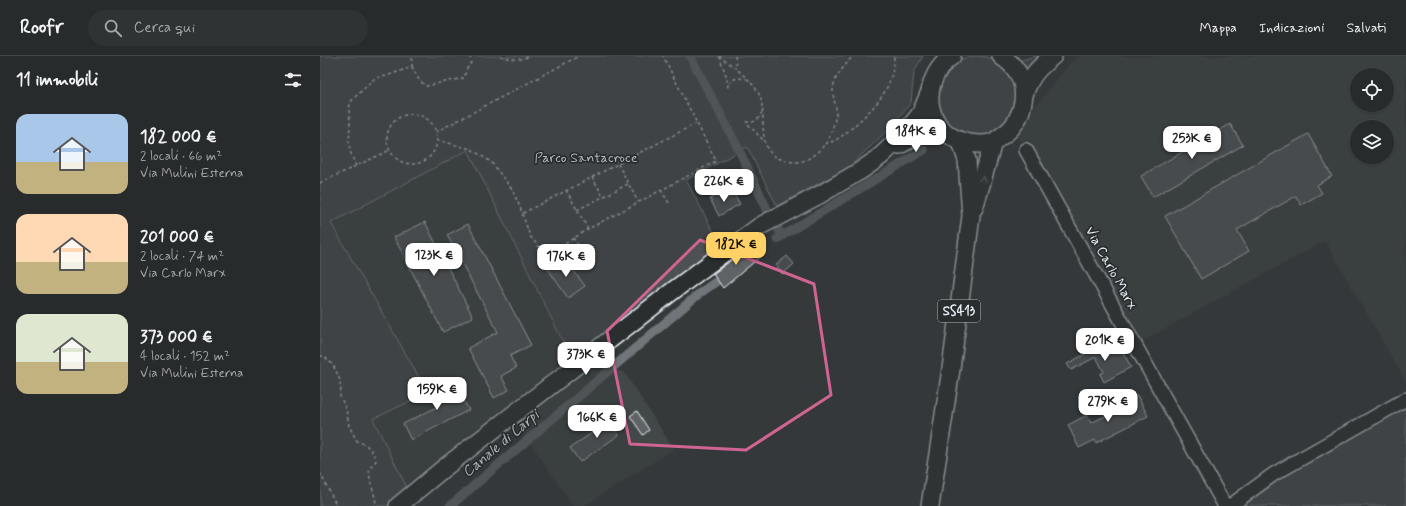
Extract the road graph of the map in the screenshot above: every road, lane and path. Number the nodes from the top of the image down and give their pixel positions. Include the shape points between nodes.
1 (412, 56) edge
2 (470, 56) edge
3 (501, 56) edge
4 (529, 56) edge
5 (579, 56) edge
6 (663, 56) edge
7 (719, 56) edge
8 (735, 56) edge
9 (852, 56) edge
10 (894, 56) edge
11 (941, 56) edge
12 (952, 56) edge
13 (1001, 56) edge
14 (1053, 56) edge
15 (412, 67) junction
16 (736, 69) junction
17 (935, 74) junction
18 (746, 79) junction
19 (929, 94) junction
20 (1024, 95) junction
21 (762, 111) junction
22 (697, 123) junction
23 (942, 129) junction
24 (436, 132) junction
25 (437, 140) junction
26 (764, 142) junction
27 (961, 142) junction
28 (993, 142) junction
29 (824, 144) junction
30 (390, 150) junction
31 (1026, 150) dead end
32 (882, 155) junction
33 (618, 164) junction
34 (356, 166) junction
35 (592, 177) junction
36 (320, 183) edge
37 (628, 184) junction
38 (566, 190) junction
39 (661, 190) junction
40 (603, 197) junction
41 (638, 202) junction
42 (669, 203) dead end
43 (577, 210) junction
44 (522, 213) junction
45 (971, 216) junction
46 (588, 229) junction
47 (573, 238) junction
48 (548, 249) junction
49 (591, 262) dead end
50 (556, 263) dead end
51 (320, 356) edge
52 (1406, 399) edge
53 (320, 473) edge
54 (336, 506) edge
55 (375, 506) edge
56 (398, 506) edge
57 (930, 506) edge
58 (1225, 506) edge
59 (1230, 506) edge

1 - 15 path
2 - 15 path via 471,63 464,78 439,84 426,86 419,80
3 - 4 path
5 - 24 path
6 - 22 path
7 - 16 path
7 - 18 path via 728,87 732,80
8 - 16 path
9 - 29 path via 834,82 836,110 828,139
10 - 29 path via 891,78 873,109 834,142
11 - 17 main road
12 - 17 main road
13 - 20 main road via 1017,71 1023,82
14 - 20 main road via 1030,79
15 - 34 path via 375,78 352,100 349,108 349,144
16 - 18 path
17 - 19 main road
18 - 21 path via 758,93
19 - 23 main road via 934,118
19 - 32 main road via 921,113
20 - 28 main road via 1016,123 1006,134
21 - 26 path
21 - 26 path via 759,118 746,122
22 - 33 path
22 - 39 path via 716,161
23 - 27 main road
23 - 32 main road via 922,132
24 - 25 path
24 - 30 path via 433,124 420,115 404,116 391,126 388,134
25 - 30 path via 436,148 431,155 417,163 401,161
25 - 44 path via 471,149 491,162 511,188
26 - 29 path via 773,155 788,162 803,161
27 - 28 main road
27 - 45 main road, SS413 via 967,160
45 -> 28 main road, SS413
30 - 34 path
31 - 58 street, Via Carlo Marx
32 - 56 main road via 860,172 760,226 662,299
33 - 35 path
33 - 37 path
34 - 36 path
35 - 38 path
35 - 40 path
37 - 40 path
37 - 41 path
38 - 43 path
38 - 44 path
39 - 41 path
39 - 42 path
40 - 43 path
41 - 46 path
43 - 46 path
44 - 48 path via 530,236 538,246
45 - 57 main road, SS413
46 - 47 path
47 - 48 path via 557,249
47 - 49 path
48 - 50 path
51 - 55 path via 324,356 333,365 339,378 340,396 346,409 349,426 357,441 374,453 376,461 369,470 369,477 375,493
52 - 59 street via 1274,474
53 - 54 path

